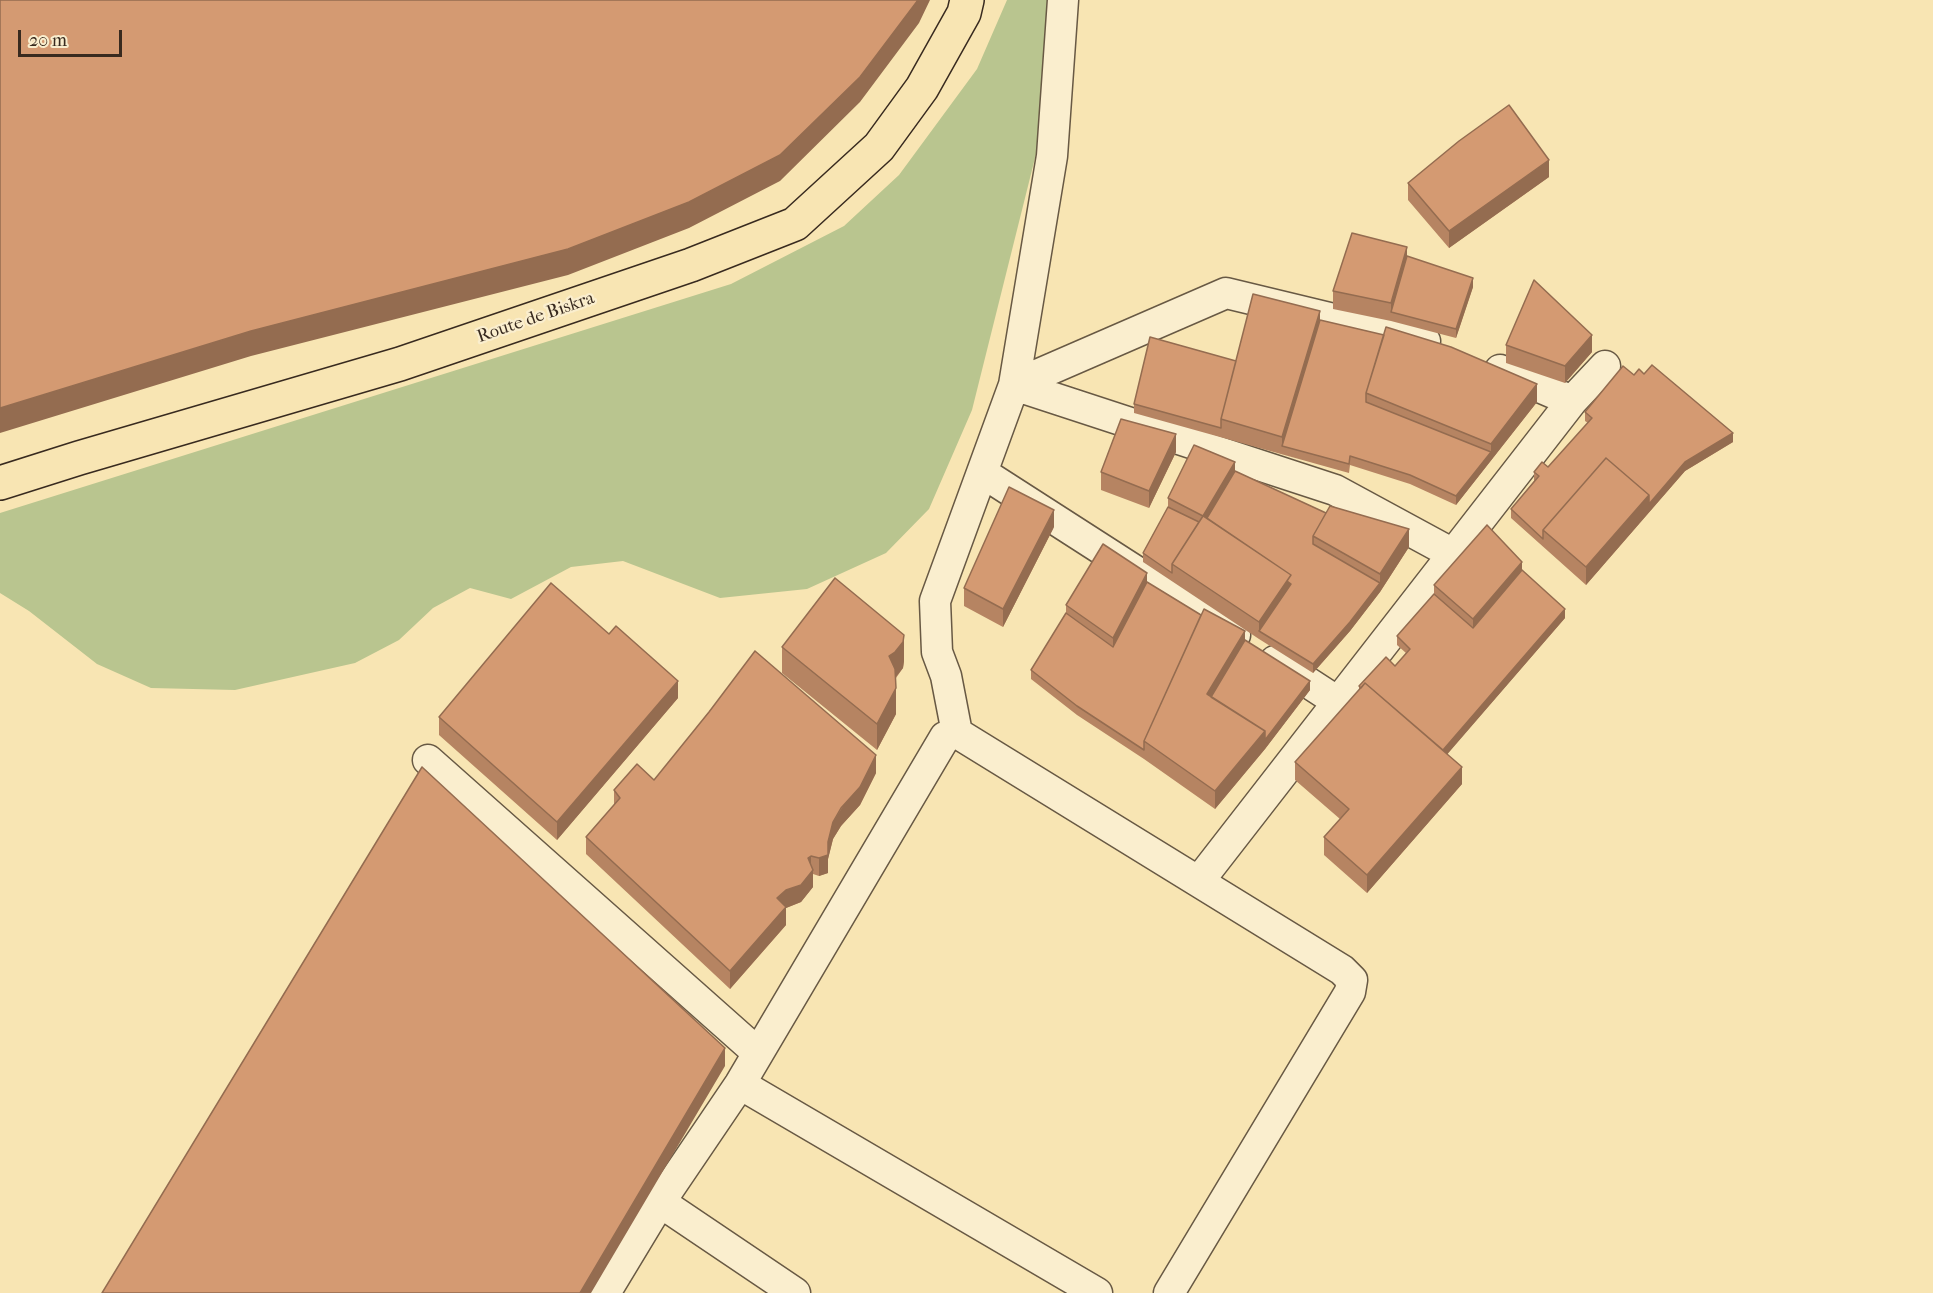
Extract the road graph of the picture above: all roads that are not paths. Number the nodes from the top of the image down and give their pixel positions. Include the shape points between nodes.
1 (967, 0) edge
2 (1063, 0) edge
3 (1605, 366) dead end
4 (1014, 385) junction
5 (1572, 401) junction
6 (983, 473) junction
7 (0, 483) edge
8 (1453, 554) junction
9 (1338, 702) junction
10 (957, 733) junction
11 (428, 760) dead end
12 (1199, 881) junction
13 (758, 1053) junction
14 (740, 1083) junction
15 (660, 1202) junction
16 (605, 1293) edge
17 (795, 1293) edge
18 (1097, 1293) edge
19 (1169, 1293) edge

1 - 7 main road, Route de Biskra via 964,13 922,88 879,147 795,224 691,265 400,364
2 - 4 street via 1052,156
3 - 5 street
4 - 5 street via 1226,293 1392,332 1465,354
4 - 6 street
4 - 8 street via 1335,490
5 - 8 street
6 - 9 street
6 - 10 street via 935,601 937,652
8 - 9 street
9 - 12 street
10 - 12 street
10 - 13 street via 945,737
11 - 13 street
12 - 19 street via 1352,980 1350,992
13 - 14 street
14 - 15 street
14 - 18 street
15 - 16 street
15 - 17 street

